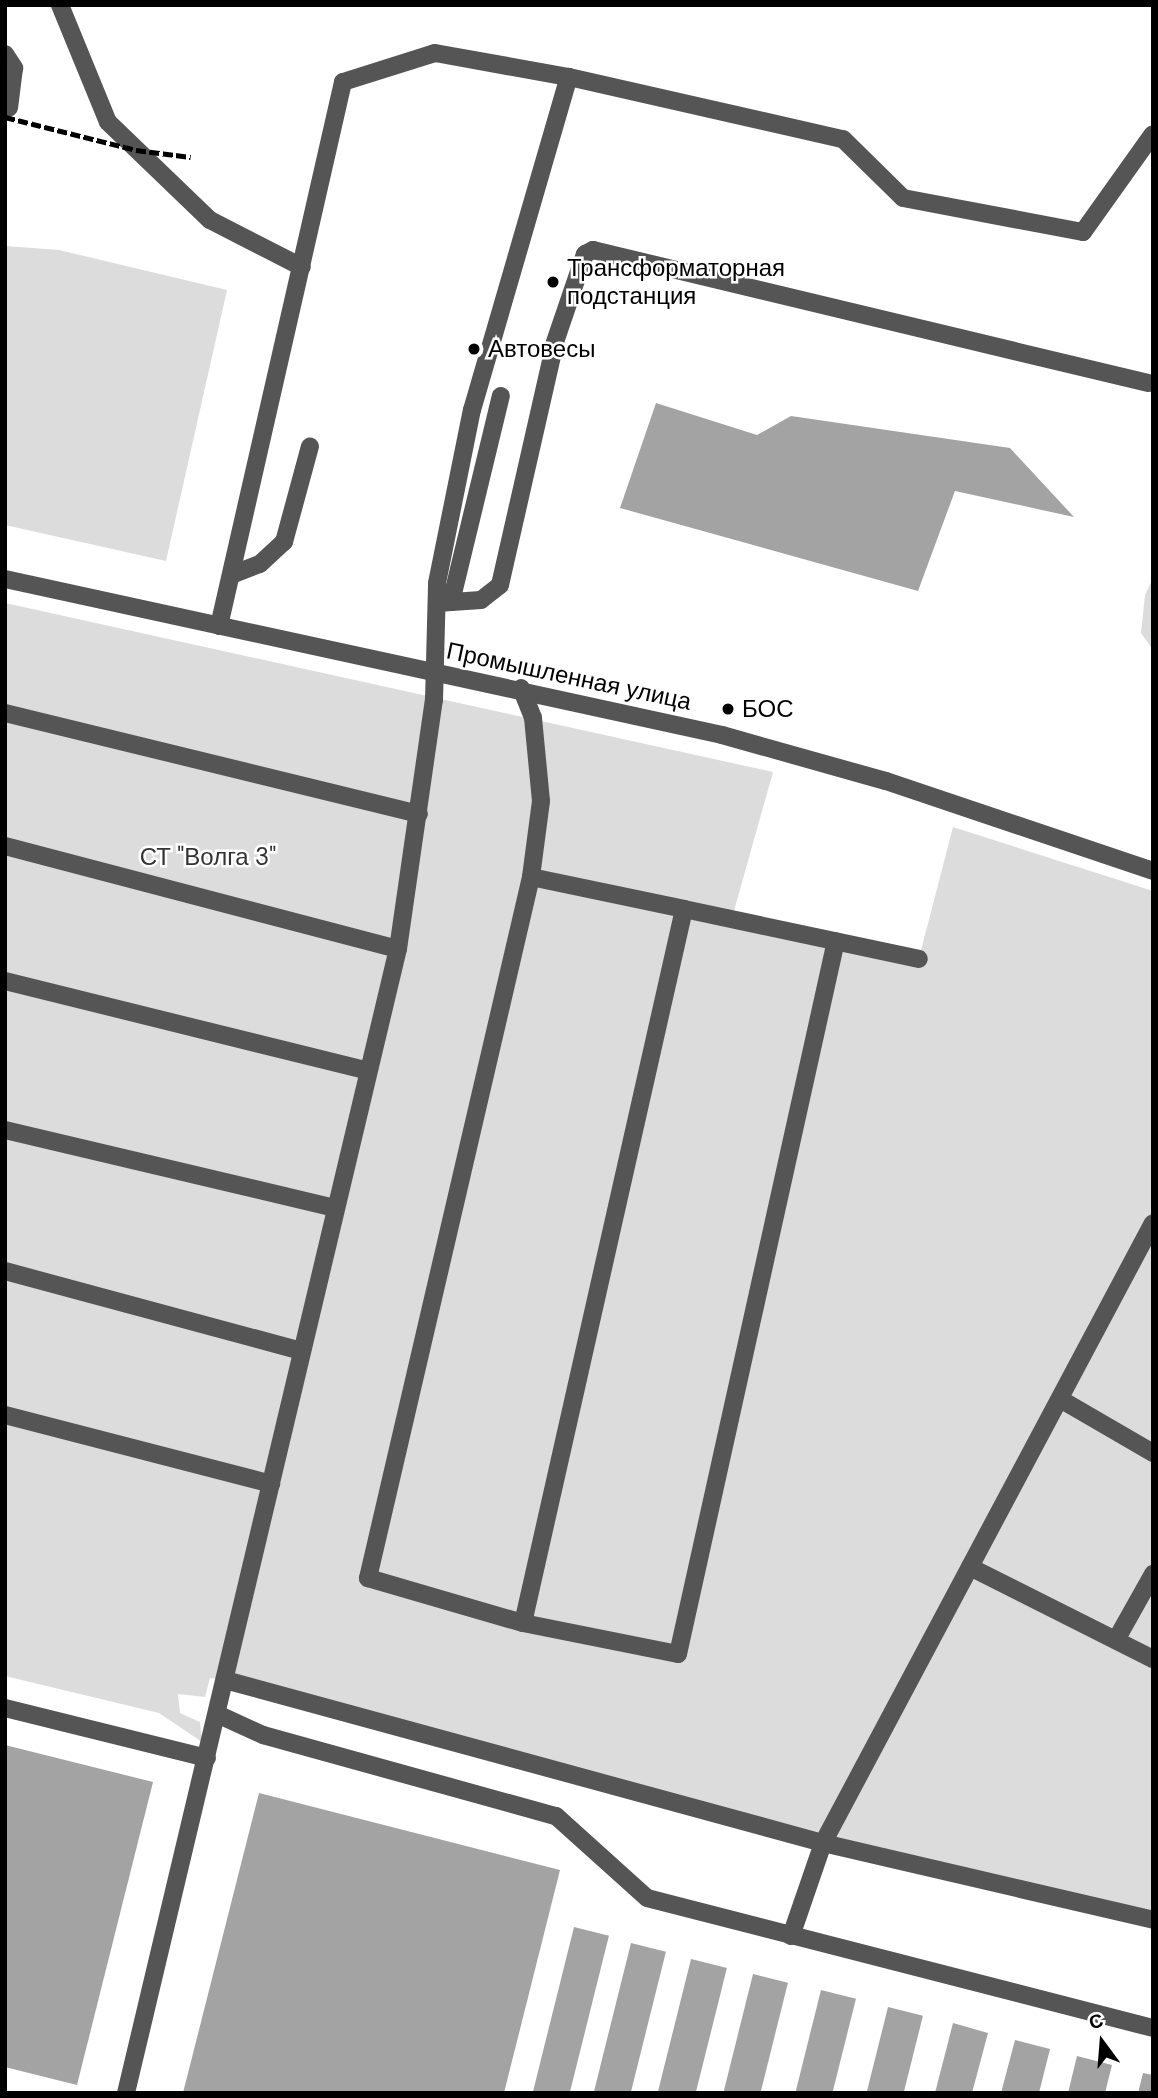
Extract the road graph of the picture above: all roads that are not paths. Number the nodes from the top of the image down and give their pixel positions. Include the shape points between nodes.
1 (60, 5) edge
2 (5, 54) edge
3 (569, 77) junction
4 (9, 108) dead end
5 (1153, 134) edge
6 (302, 267) junction
7 (1148, 383) dead end
8 (501, 396) dead end
9 (310, 446) dead end
10 (231, 575) junction
11 (5, 579) edge
12 (444, 602) junction
13 (219, 626) junction
14 (435, 671) junction
15 (521, 688) junction
16 (5, 713) edge
17 (419, 814) junction
18 (5, 846) edge
19 (1153, 871) edge
20 (531, 877) junction
21 (684, 909) junction
22 (836, 941) junction
23 (398, 950) junction
24 (919, 958) dead end
25 (5, 981) edge
26 (368, 1071) junction
27 (5, 1130) edge
28 (335, 1208) junction
29 (1153, 1223) edge
30 (5, 1271) edge
31 (301, 1350) junction
32 (1060, 1399) junction
33 (5, 1415) edge
34 (1153, 1453) edge
35 (271, 1484) junction
36 (970, 1567) junction
37 (1153, 1574) edge
38 (523, 1623) junction
39 (1116, 1640) junction
40 (1153, 1659) edge
41 (225, 1680) junction
42 (5, 1708) edge
43 (218, 1714) junction
44 (207, 1758) junction
45 (823, 1843) junction
46 (1153, 1920) edge
47 (790, 1936) junction
48 (1153, 2028) edge
49 (126, 2093) edge

1 - 6 street via 108,122 210,220
2 - 4 street via 13,68
3 - 5 street via 843,139 903,198 1083,232
3 - 6 street via 435,53 343,82
3 - 12 street via 472,410
6 - 10 street
7 - 12 street via 593,250 584,254 555,342 500,585 481,600
8 - 12 street
9 - 10 street via 284,542 260,564
10 - 13 street
11 - 13 street, Промышленная улица
12 - 14 street
13 - 14 street, Промышленная улица
14 - 15 street, Промышленная улица
14 - 17 street
15 - 19 street, Промышленная улица via 722,735 874,778
15 - 20 street via 533,718 541,802
16 - 17 street
17 - 23 street
18 - 23 street
20 - 21 street
20 - 38 street via 369,1578
21 - 22 street
21 - 38 street
22 - 24 street
22 - 38 street via 678,1654
23 - 26 street
25 - 26 street
26 - 28 street
27 - 28 street
28 - 31 street
29 - 32 street
30 - 31 street
31 - 35 street
32 - 34 street
32 - 36 street
33 - 35 street
35 - 41 street
36 - 39 street
36 - 45 street
37 - 39 street
39 - 40 street
41 - 43 street
41 - 45 street
42 - 44 street
43 - 44 street
43 - 47 street via 263,1734 556,1816 647,1898
44 - 49 street
45 - 46 street
45 - 47 street
47 - 48 street

